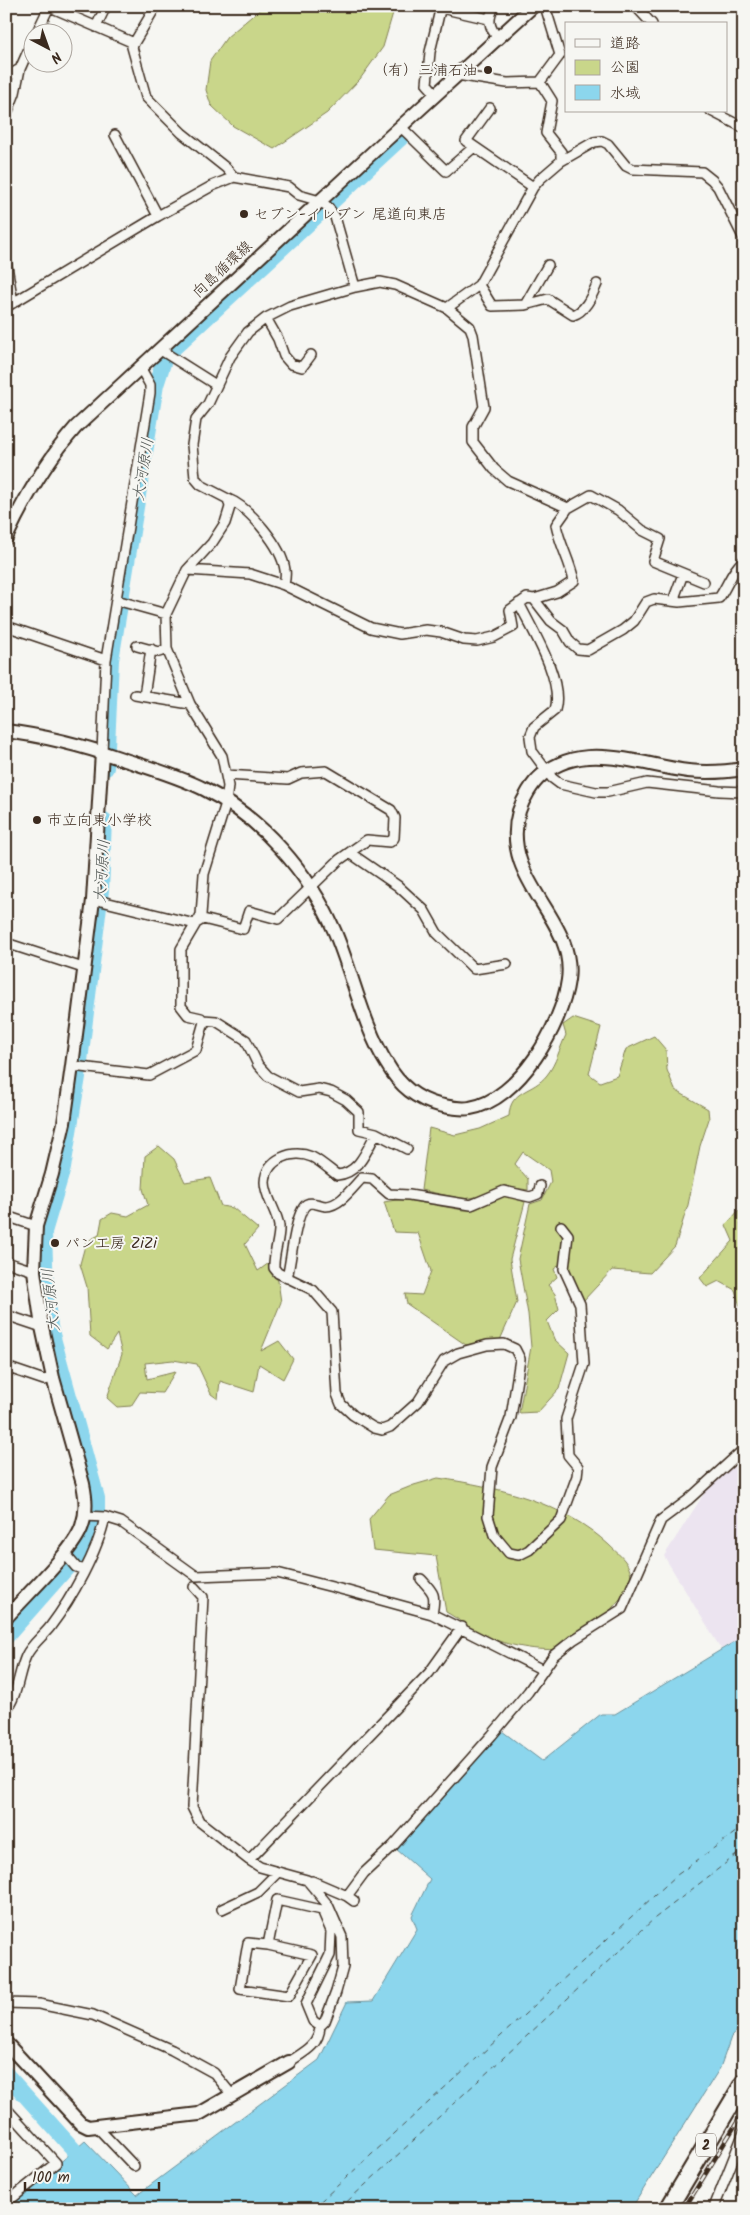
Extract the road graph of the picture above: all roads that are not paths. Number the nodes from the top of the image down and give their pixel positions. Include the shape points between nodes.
1 (106, 6) edge
2 (156, 6) edge
3 (494, 6) edge
4 (533, 6) edge
5 (545, 6) edge
6 (638, 6) edge
7 (48, 7) edge
8 (441, 7) edge
9 (489, 19) junction
10 (41, 22) edge
11 (650, 22) edge
12 (96, 27) junction
13 (498, 38) junction
14 (134, 43) junction
15 (563, 58) edge
16 (22, 64) edge
17 (20, 69) junction
18 (457, 76) junction
19 (6, 77) edge
20 (540, 82) junction
21 (436, 94) junction
22 (490, 108) dead end
23 (713, 112) edge
24 (6, 116) edge
25 (400, 127) junction
26 (744, 128) edge
27 (115, 135) dead end
28 (473, 148) junction
29 (561, 161) junction
30 (6, 167) edge
31 (234, 177) junction
32 (533, 187) junction
33 (6, 188) edge
34 (320, 201) junction
35 (158, 216) junction
36 (744, 239) edge
37 (6, 260) edge
38 (548, 265) dead end
39 (597, 284) dead end
40 (479, 285) junction
41 (354, 287) junction
42 (9, 305) edge
43 (525, 305) junction
44 (447, 308) junction
45 (266, 318) junction
46 (165, 353) junction
47 (311, 355) dead end
48 (140, 367) junction
49 (216, 385) junction
50 (228, 499) junction
51 (568, 508) junction
52 (6, 538) edge
53 (744, 560) edge
54 (187, 570) junction
55 (683, 574) junction
56 (704, 582) dead end
57 (284, 585) junction
58 (534, 599) junction
59 (116, 600) junction
60 (673, 601) junction
61 (519, 603) junction
62 (166, 614) junction
63 (6, 626) edge
64 (137, 646) dead end
65 (151, 649) junction
66 (167, 649) junction
67 (106, 660) junction
68 (190, 704) junction
69 (6, 730) edge
70 (102, 752) junction
71 (744, 768) edge
72 (548, 772) junction
73 (226, 775) junction
74 (744, 792) edge
75 (226, 803) junction
76 (350, 853) junction
77 (311, 888) junction
78 (100, 901) dead end
79 (195, 924) junction
80 (6, 943) edge
81 (507, 964) dead end
82 (83, 968) junction
83 (203, 1020) junction
84 (72, 1066) junction
85 (376, 1134) junction
86 (407, 1148) dead end
87 (540, 1186) dead end
88 (6, 1216) edge
89 (36, 1226) junction
90 (561, 1226) dead end
91 (6, 1262) edge
92 (34, 1271) junction
93 (287, 1278) junction
94 (6, 1314) edge
95 (42, 1327) junction
96 (6, 1367) edge
97 (53, 1378) junction
98 (744, 1449) edge
99 (89, 1516) junction
100 (106, 1516) junction
101 (64, 1553) junction
102 (80, 1568) junction
103 (421, 1579) dead end
104 (194, 1587) dead end
105 (432, 1614) junction
106 (6, 1618) edge
107 (462, 1627) junction
108 (543, 1670) junction
109 (6, 1710) edge
110 (249, 1860) junction
111 (278, 1872) junction
112 (307, 1880) junction
113 (222, 1909) dead end
114 (268, 1945) junction
115 (6, 2002) edge
116 (320, 2026) junction
117 (6, 2043) edge
118 (289, 2062) joint
119 (744, 2082) edge
120 (232, 2095) junction
121 (6, 2108) edge
122 (96, 2126) junction
123 (744, 2132) edge
124 (134, 2166) dead end
125 (6, 2202) edge
126 (668, 2209) edge
127 (717, 2209) edge

1 - 12 street
2 - 14 street
3 - 9 street
4 - 13 street, 向島循環線
5 - 15 street
6 - 11 street
7 - 10 street
7 - 12 street
8 - 9 street
8 - 21 street via 430,52 427,84
9 - 13 street via 490,28
12 - 14 street
13 - 18 street, 向島循環線
14 - 31 street via 132,47 146,97
15 - 20 street
16 - 17 street
17 - 19 street
17 - 24 street
18 - 20 street via 507,84
18 - 21 street, 向島循環線
20 - 29 street via 552,102 546,133 561,152
21 - 25 street, 向島循環線
22 - 28 street via 466,141
23 - 26 street
25 - 28 street via 446,170
25 - 34 street, 向島循環線
27 - 35 street
28 - 32 street
29 - 32 street
29 - 36 street via 594,142 602,141 632,169 702,172 718,187
30 - 33 street
31 - 34 street via 289,188 299,195
31 - 35 street
32 - 40 street
34 - 41 street via 335,217
34 - 46 street, 向島循環線
35 - 42 street
37 - 42 street
38 - 43 street
39 - 43 street via 579,313 573,315 548,299
40 - 43 street via 492,306
40 - 44 street
41 - 44 street via 380,282 395,285
41 - 45 street via 290,306
44 - 51 street via 470,327 473,335 484,407 472,427 473,442 494,469 508,480
45 - 47 street via 291,364 302,367
45 - 49 street via 248,332
46 - 48 street, 向島循環線
46 - 49 street
48 - 52 street, 向島循環線 via 56,449 24,499
48 - 59 street via 150,385 150,393
49 - 50 street via 208,404 196,419 192,445 195,478 201,485
50 - 54 street via 230,507 225,522 212,543
50 - 57 street via 238,502 270,537 284,563
51 - 55 street via 591,495 618,510 642,530 660,539 653,561
51 - 58 street via 556,525 560,544 571,562 574,581 556,592
53 - 60 street via 735,567 719,598
54 - 57 street via 250,574
54 - 62 street
55 - 56 street
55 - 60 street
57 - 61 street via 372,628 400,634 426,630 470,640 494,637 513,627 510,610
58 - 60 street via 570,642 578,649 588,650 634,621 646,602
58 - 61 street via 527,598
59 - 62 street
59 - 67 street
61 - 72 street via 544,653 557,691 555,710 534,728 530,737 532,751
62 - 66 street
63 - 67 street
64 - 65 street
65 - 66 street via 159,652
65 - 68 street via 140,695
66 - 68 street
67 - 70 street
68 - 73 street via 222,756
69 - 70 street
70 - 75 street via 166,773
70 - 82 street via 92,900
71 - 72 street via 721,772 692,771 612,757 587,756 564,762
72 - 74 street via 560,784 596,792 647,783
72 - 77 street via 542,775 520,806 515,838 522,870 554,923 570,963 565,996 547,1039 524,1072 501,1095 470,1108 454,1108 415,1096 400,1082 379,1050 334,931
73 - 75 street
73 - 76 street via 288,779 301,773 326,771 391,810 395,818 394,838 390,842 368,840
75 - 77 street via 267,835
75 - 79 street via 204,874 201,915
76 - 77 street
76 - 81 street via 398,886 424,910 437,933 474,969
77 - 79 street via 278,919 249,911 243,929 203,919
78 - 79 street
79 - 83 street via 181,949 181,1006 188,1015
80 - 82 street
82 - 84 street
83 - 84 street via 196,1050 148,1075
83 - 85 street via 216,1021 246,1040 258,1065 268,1076 300,1092 319,1089 346,1100 359,1112 360,1129
84 - 89 street via 64,1123
85 - 86 street
85 - 93 street via 357,1167 346,1174 337,1175 311,1157 295,1154 278,1158 268,1169 267,1193 279,1226 274,1268
87 - 93 street via 538,1194 530,1197 504,1192 471,1205 389,1194 372,1179 362,1178 338,1202 327,1206 305,1205 300,1214
88 - 89 street
89 - 92 street
90 - 93 street via 568,1235 564,1270 580,1304 584,1364 566,1419 568,1456 578,1467 578,1476 561,1520 529,1550 519,1555 509,1553 494,1535 488,1516 492,1467 511,1416 520,1359 515,1349 504,1344 488,1345 458,1353 444,1361 418,1402 390,1427 374,1428 341,1404 337,1394 332,1312 314,1290
91 - 92 street
92 - 95 street
94 - 95 street
95 - 97 street
96 - 97 street via 44,1380
97 - 99 street
98 - 108 street via 661,1520 622,1609 554,1654
99 - 100 street
99 - 101 street
100 - 102 street via 102,1535
100 - 105 street via 121,1522 196,1576 277,1573
101 - 102 street
101 - 106 street
102 - 109 street via 51,1626 26,1655 12,1703
103 - 105 street via 433,1592
104 - 110 street via 203,1597 192,1807 199,1821
105 - 107 street
107 - 108 street
107 - 110 street via 430,1673
108 - 112 street via 492,1735 393,1846 364,1873 351,1899
110 - 111 street
111 - 112 street
111 - 113 street via 258,1892
112 - 116 street via 328,1906 342,1937 342,1967 336,1992
114 - 114 street via 312,1955 289,1996 240,1989 248,1943
114 - 116 street via 276,1900 322,1910 331,1931 330,1955 306,2004 313,2021
115 - 120 street via 39,2004 93,2016 172,2050 214,2073
116 - 118 street via 320,2036 312,2047
117 - 122 street via 80,2123
118 - 120 street
119 - 126 highway, 2
120 - 122 street via 199,2114
121 - 125 street via 56,2163
122 - 124 street
123 - 127 street via 715,2205

